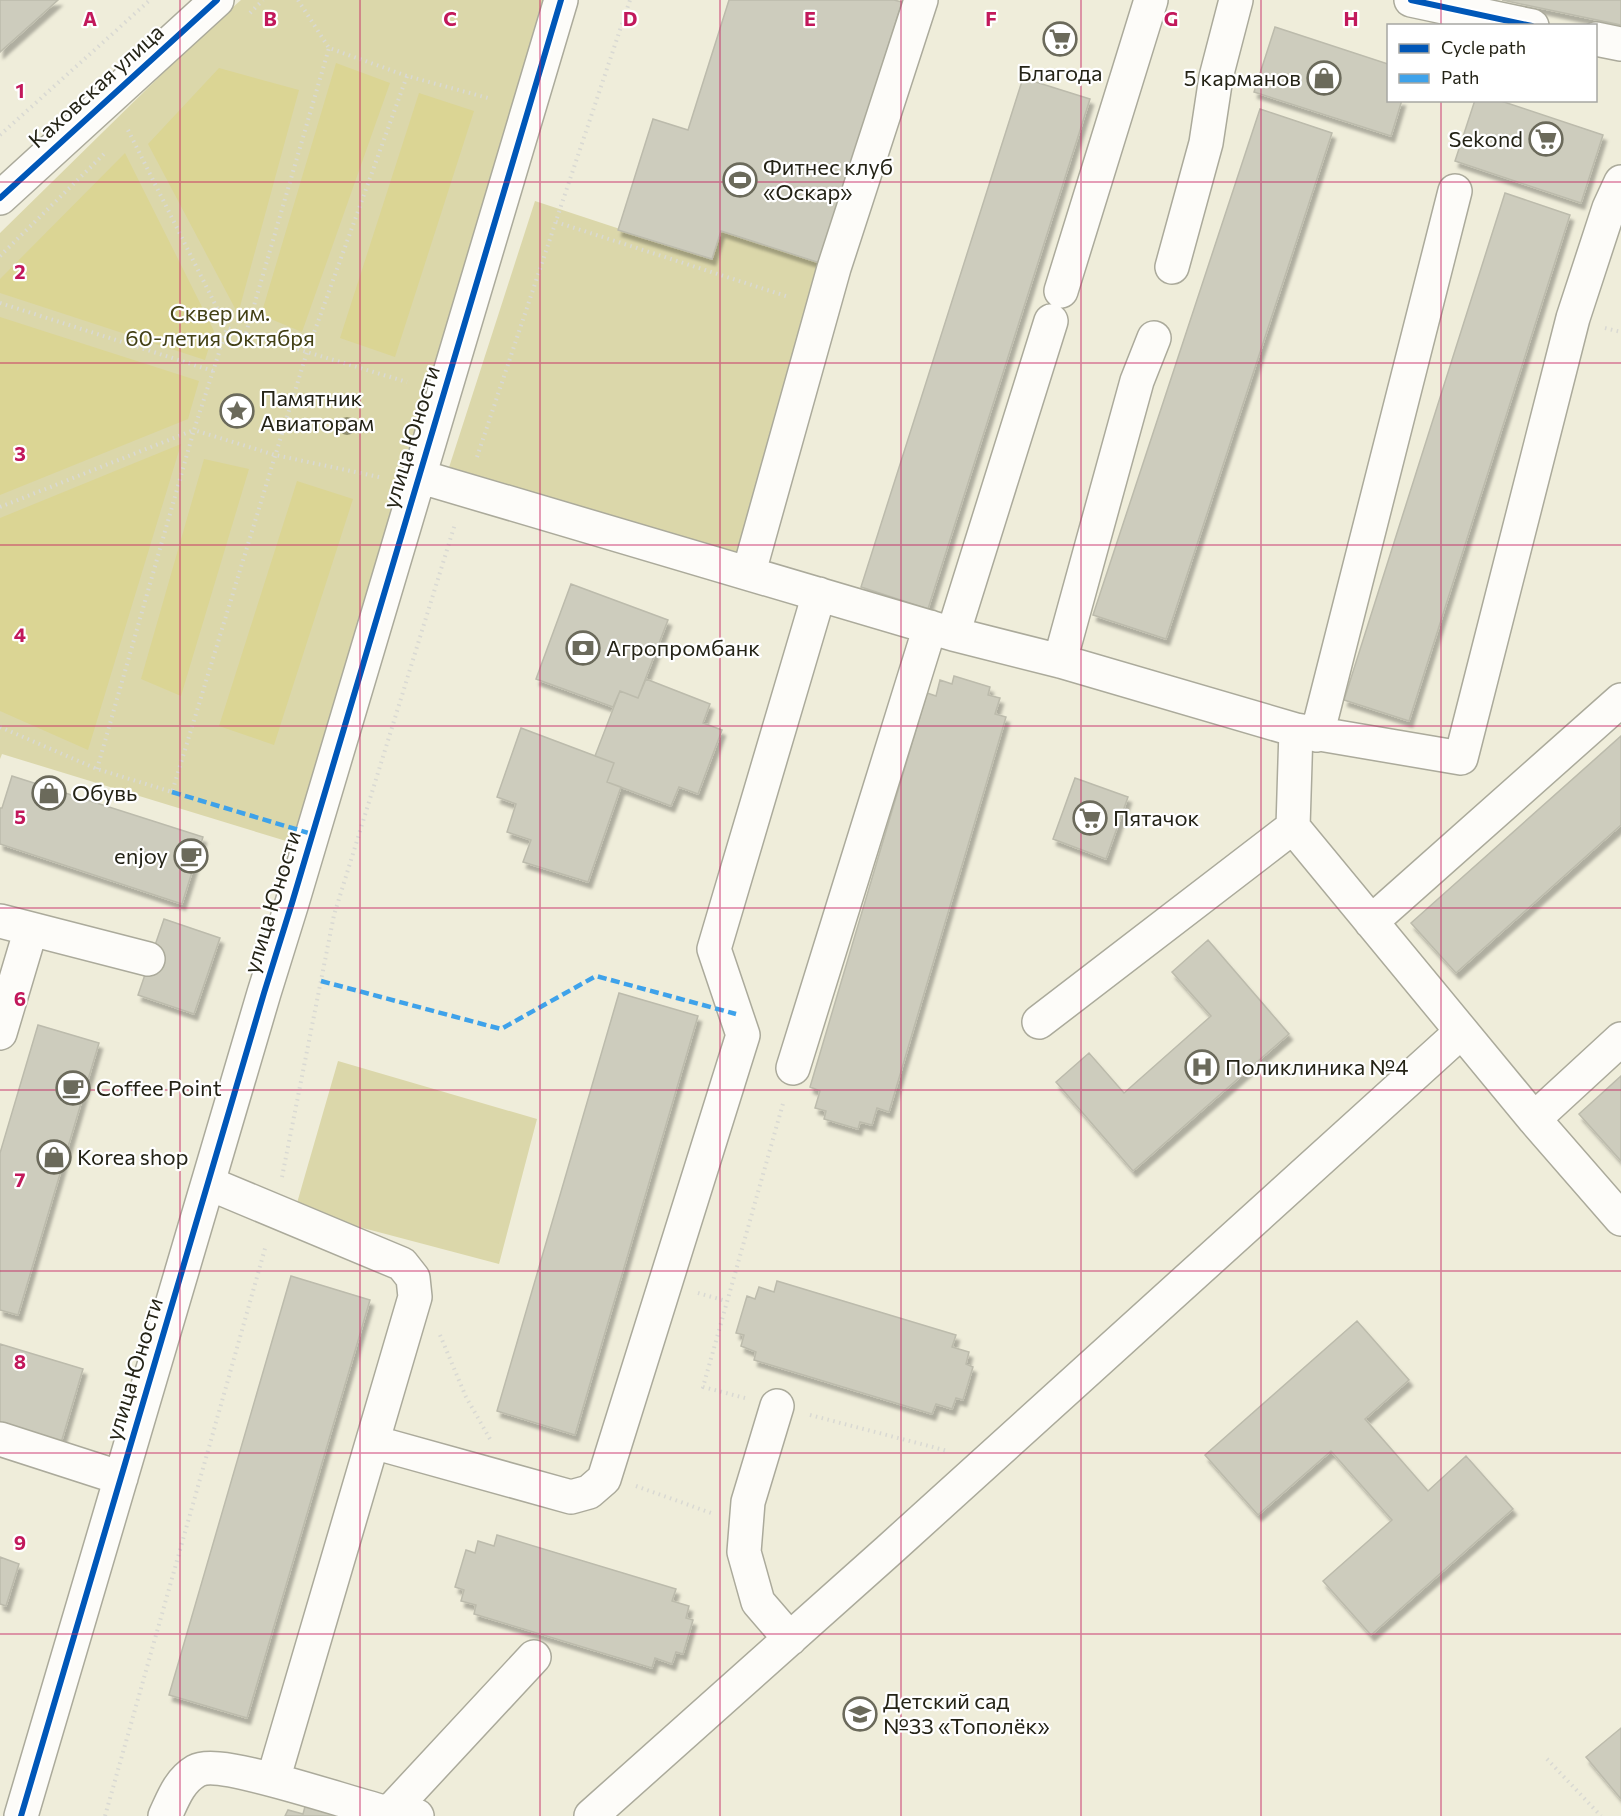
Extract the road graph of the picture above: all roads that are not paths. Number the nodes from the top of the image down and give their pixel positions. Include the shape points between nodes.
1 (217, 0) edge
2 (561, 0) edge
3 (921, 0) edge
4 (1151, 0) edge
5 (1236, 0) edge
6 (1411, 0) edge
7 (1523, 24) edge
8 (1597, 39) edge
9 (1621, 44) edge
10 (1455, 191) dead end
11 (0, 198) edge
12 (1617, 201) edge
13 (1172, 267) dead end
14 (1154, 338) dead end
15 (418, 476) junction
16 (749, 572) junction
17 (819, 594) junction
18 (941, 630) junction
19 (1060, 661) junction
20 (1621, 700) edge
21 (1306, 732) junction
22 (1293, 827) junction
23 (0, 921) edge
24 (1371, 922) junction
25 (31, 929) junction
26 (148, 959) dead end
27 (1039, 1022) dead end
28 (1461, 1032) junction
29 (0, 1033) edge
30 (1621, 1039) edge
31 (793, 1068) road end
32 (1534, 1119) junction
33 (208, 1183) junction
34 (1621, 1220) edge
35 (777, 1406) road end
36 (0, 1439) edge
37 (373, 1442) junction
38 (121, 1478) junction
39 (790, 1639) junction
40 (534, 1657) dead end
41 (273, 1780) junction
42 (403, 1814) edge
43 (21, 1816) edge
44 (165, 1816) edge
45 (591, 1816) edge

1 - 11 street, Каховская улица
2 - 15 street, улица Юности
3 - 16 street via 823,308
4 - 18 street via 1056,306
5 - 13 street via 1216,77 1206,143
6 - 7 street
8 - 9 street
10 - 21 street
12 - 21 street via 1573,318 1461,758
14 - 19 street via 1137,381
15 - 16 street
15 - 33 street, улица Юности
16 - 17 street
17 - 18 street
17 - 37 street via 714,949 743,1035 604,1479 589,1492 572,1497
18 - 19 street
18 - 31 street
19 - 21 street
20 - 24 street
21 - 22 street
22 - 24 street
22 - 27 street
23 - 25 street
24 - 28 street
25 - 26 street
25 - 29 street
28 - 32 street
28 - 39 street
30 - 32 street
32 - 34 street
33 - 37 street via 402,1264 413,1278 415,1297
33 - 38 street, улица Юности
35 - 39 street via 748,1502 744,1552 758,1602
36 - 38 street
37 - 41 street
38 - 43 street, улица Юности
39 - 45 street
40 - 42 street
41 - 42 street
41 - 44 street via 219,1768 198,1770 182,1781

